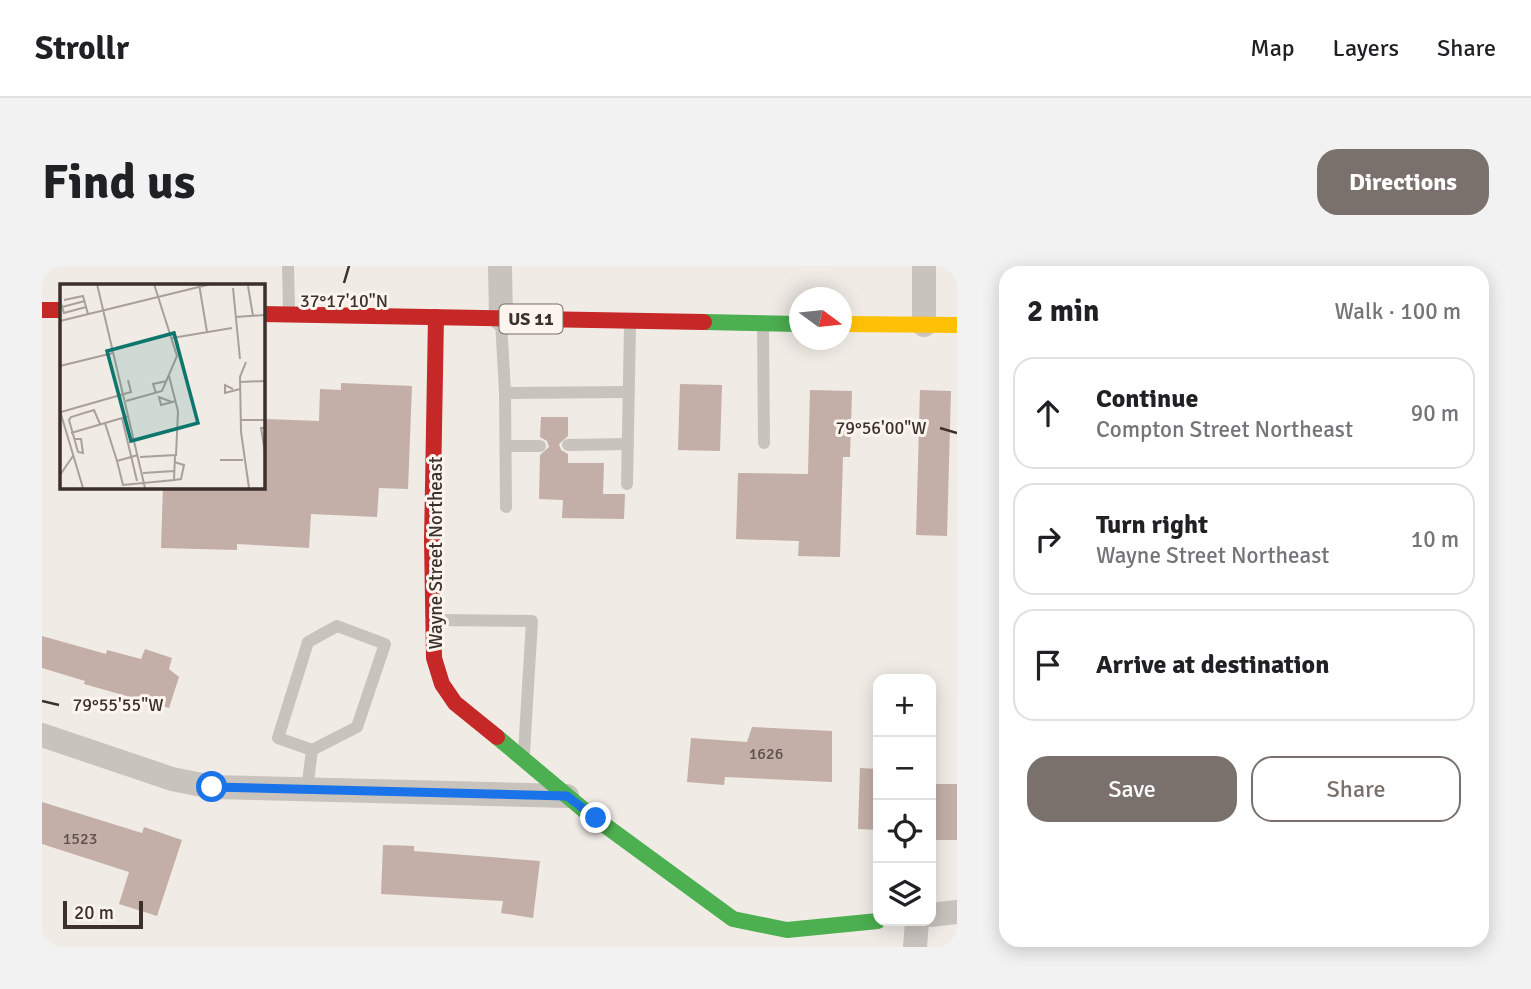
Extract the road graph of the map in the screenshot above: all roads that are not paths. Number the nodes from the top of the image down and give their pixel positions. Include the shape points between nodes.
1 (288, 266) edge
2 (500, 266) edge
3 (924, 266) edge
4 (42, 310) edge
5 (60, 310) edge
6 (264, 314) edge
7 (289, 314) junction
8 (436, 317) junction
9 (501, 319) junction
10 (631, 321) junction
11 (763, 324) junction
12 (789, 324) edge
13 (852, 324) edge
14 (924, 325) junction
15 (957, 325) edge
16 (629, 392) junction
17 (505, 393) junction
18 (764, 443) dead end
19 (628, 444) junction
20 (568, 445) dead end
21 (506, 446) junction
22 (540, 446) dead end
23 (628, 484) dead end
24 (506, 506) dead end
25 (433, 620) junction
26 (42, 735) edge
27 (312, 750) junction
28 (524, 758) junction
29 (307, 790) junction
30 (567, 796) junction
31 (957, 912) edge
32 (936, 914) edge
33 (873, 921) edge
34 (917, 926) edge
35 (915, 947) edge

1 - 7 lane
2 - 9 street
3 - 14 street
4 - 5 street
6 - 7 street, US 11
7 - 8 street, US 11
8 - 9 street, US 11
8 - 25 street, Wayne Street Northeast
9 - 10 street, US 11
9 - 17 lane
10 - 11 street, US 11
10 - 16 lane
11 - 12 street, US 11
11 - 18 lane
13 - 14 street
14 - 15 street
16 - 17 lane
16 - 19 lane
17 - 21 lane
19 - 20 lane
19 - 23 lane
21 - 22 lane
21 - 24 lane
25 - 28 street, Wayne Street Northeast via 434,658 442,684 455,703
25 - 28 lane via 532,621
26 - 29 street via 172,779 212,787
27 - 27 lane via 278,738 308,642 337,626 386,644 357,727
27 - 29 lane
28 - 30 street, Wayne Street Northeast
29 - 30 street
30 - 33 street, Wayne Street Northeast via 733,919 752,928 778,932
31 - 32 street
34 - 35 street

